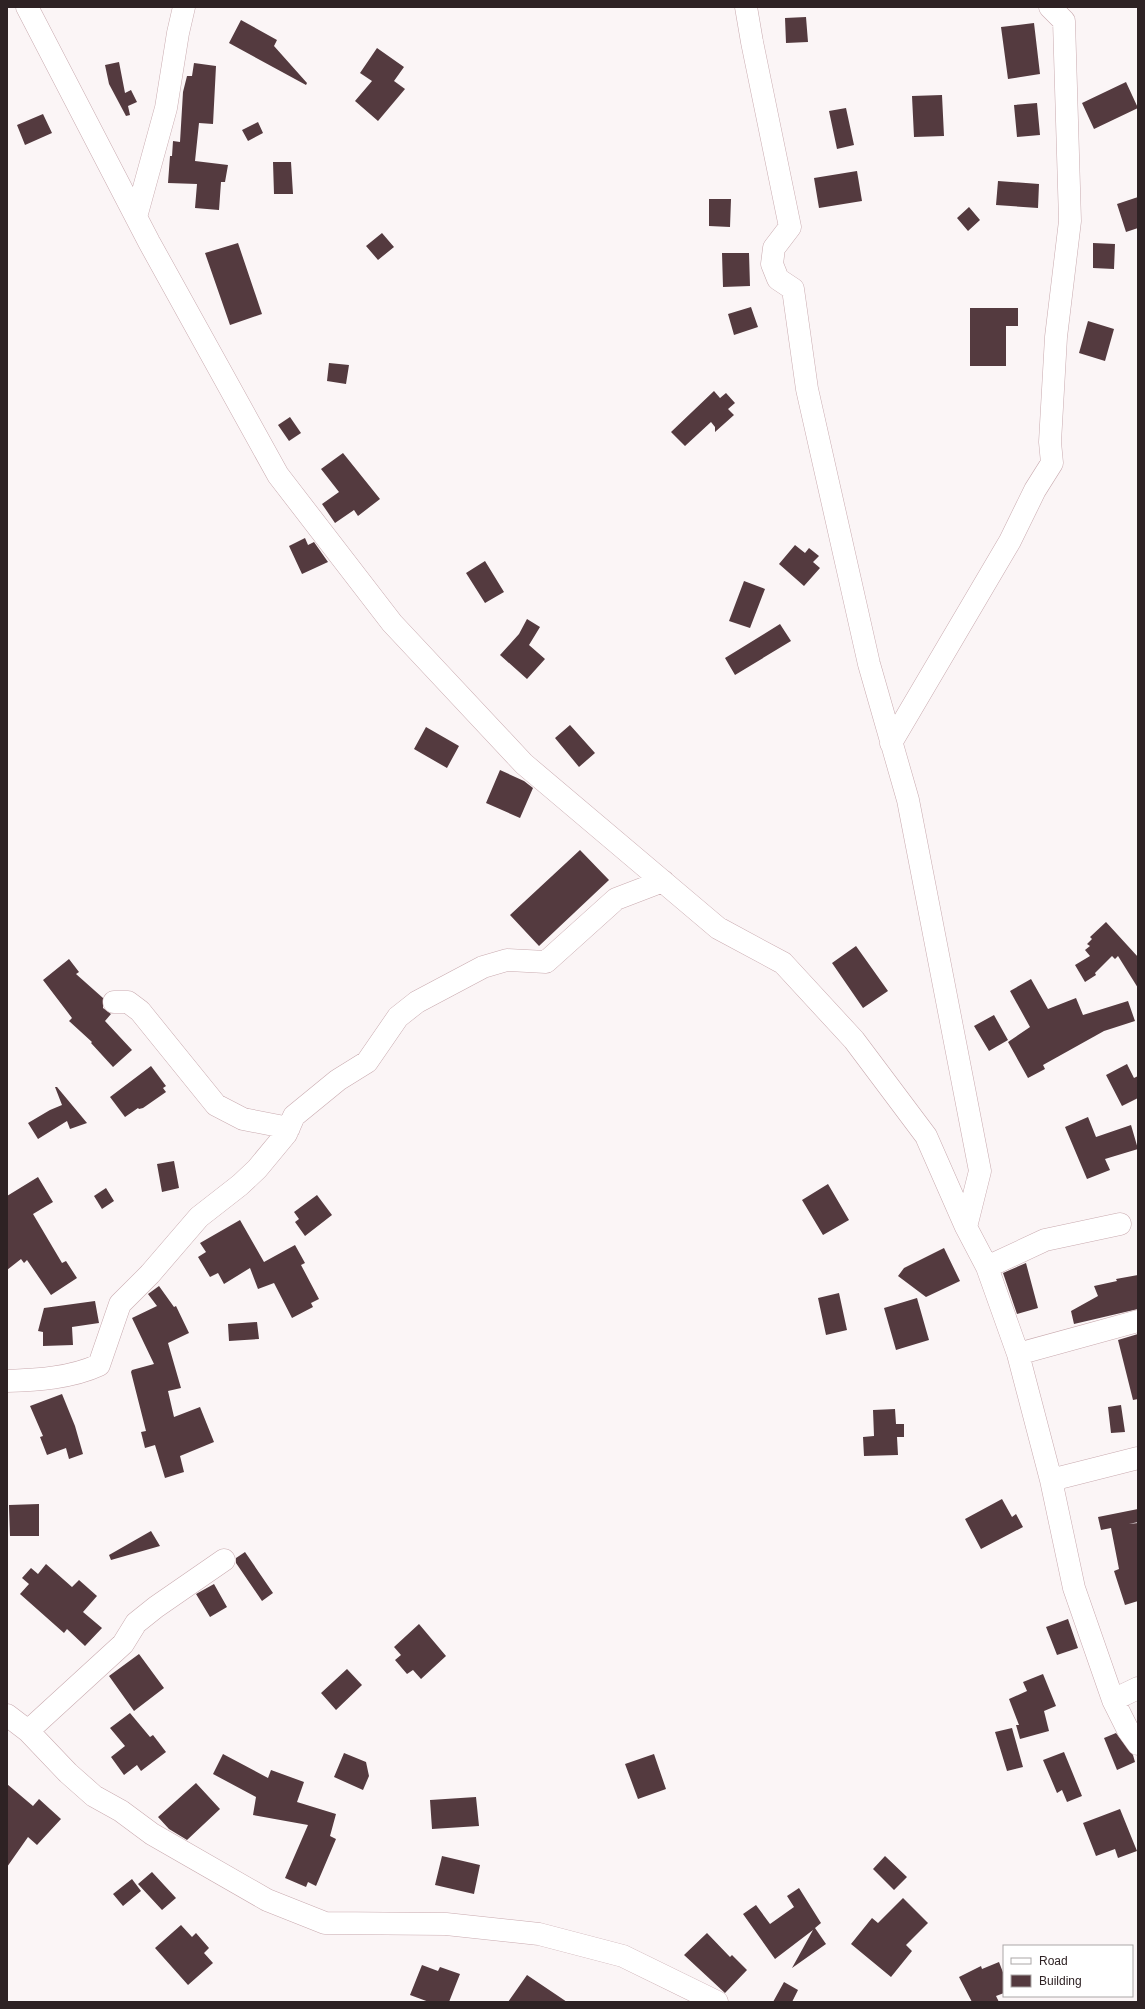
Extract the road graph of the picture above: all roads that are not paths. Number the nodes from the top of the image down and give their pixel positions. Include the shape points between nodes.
1 (27, 7) edge
2 (184, 7) edge
3 (746, 7) edge
4 (1050, 7) edge
5 (136, 217) junction
6 (891, 743) junction
7 (663, 881) junction
8 (114, 1002) dead end
9 (289, 1128) junction
10 (1120, 1224) dead end
11 (966, 1228) junction
12 (987, 1267) junction
13 (1138, 1321) edge
14 (1018, 1354) junction
15 (7, 1381) edge
16 (1138, 1458) edge
17 (1051, 1480) junction
18 (224, 1560) dead end
19 (1138, 1688) edge
20 (1113, 1700) junction
21 (7, 1715) edge
22 (28, 1731) junction
23 (1135, 1732) edge
24 (1138, 1759) edge
25 (717, 2002) edge

1 - 5 street
2 - 5 street via 166,108
3 - 6 street via 790,227 774,248 772,264 778,279 793,289 806,389 869,664
4 - 6 street via 1064,21 1070,221 1056,337 1050,442 1052,463 1035,490 1010,541
5 - 7 street via 278,475 392,623 524,764
6 - 11 street via 908,800 980,1171
7 - 9 street via 616,898 546,962 507,960 483,967 417,1002 398,1018 367,1062 338,1080 294,1116
7 - 11 street via 718,928 783,963 854,1040 926,1136
8 - 9 street via 128,1002 140,1011 216,1105 243,1119
9 - 15 street via 257,1169 199,1217 150,1274 120,1304 99,1366 85,1372 58,1377
10 - 12 street via 1045,1240
11 - 12 street
12 - 14 street
13 - 14 street
14 - 17 street
16 - 17 street
17 - 20 street via 1074,1588
18 - 22 street via 136,1623 123,1644
19 - 20 street
20 - 23 street
21 - 22 street
22 - 25 street via 94,1796 121,1811 152,1834 267,1900 325,1923 446,1924 539,1934 623,1956
23 - 24 street

